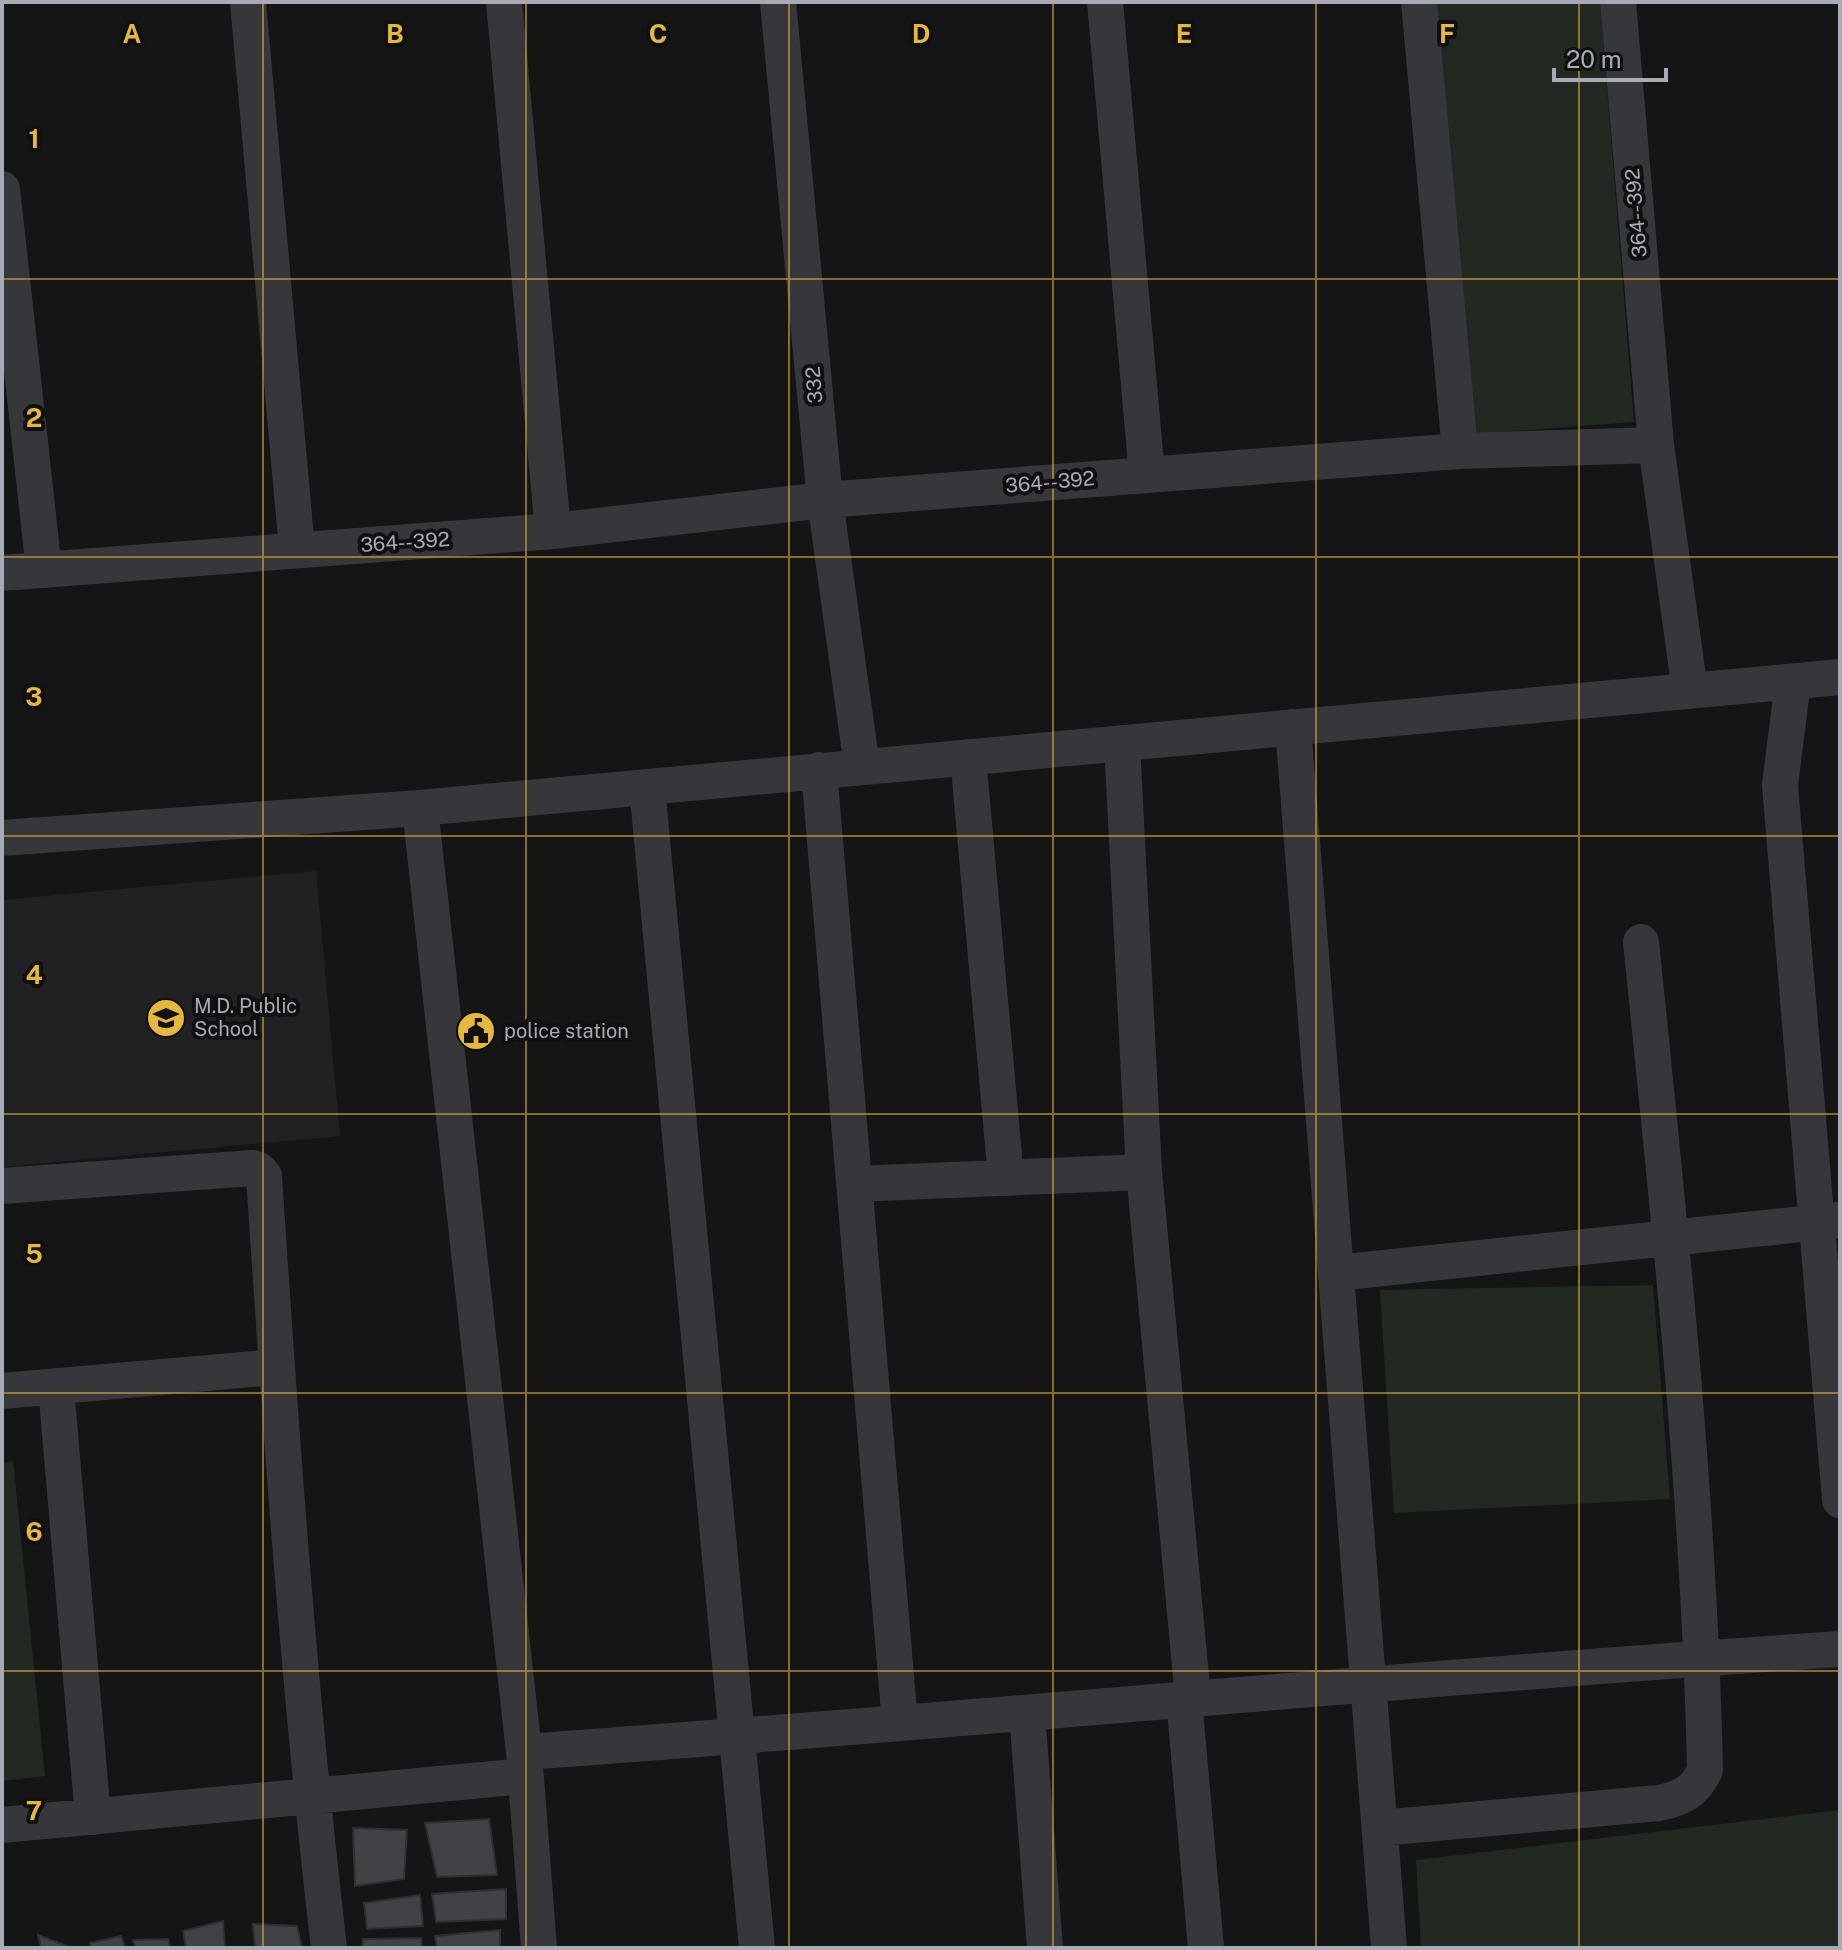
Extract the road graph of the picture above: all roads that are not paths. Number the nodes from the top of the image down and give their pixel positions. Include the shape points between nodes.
1 (248, 2) edge
2 (504, 2) edge
3 (778, 2) edge
4 (1105, 2) edge
5 (1419, 2) edge
6 (1618, 2) edge
7 (2, 189) edge
8 (1656, 445) junction
9 (1460, 451) junction
10 (1147, 475) junction
11 (825, 500) junction
12 (553, 531) junction
13 (297, 550) junction
14 (44, 570) junction
15 (2, 573) edge
16 (1840, 677) edge
17 (1793, 682) junction
18 (1690, 691) junction
19 (1293, 727) junction
20 (1122, 743) junction
21 (968, 757) junction
22 (862, 767) junction
23 (819, 770) junction
24 (647, 787) junction
25 (420, 808) junction
26 (2, 838) edge
27 (1641, 942) dead end
28 (1144, 1172) junction
29 (1006, 1178) junction
30 (855, 1184) junction
31 (2, 1186) edge
32 (1828, 1222) edge
33 (1671, 1238) junction
34 (1336, 1273) junction
35 (276, 1367) junction
36 (56, 1387) junction
37 (2, 1391) edge
38 (1840, 1500) edge
39 (1840, 1649) edge
40 (1703, 1658) junction
41 (1368, 1683) junction
42 (1188, 1698) junction
43 (1027, 1713) junction
44 (900, 1723) junction
45 (737, 1737) junction
46 (524, 1764) junction
47 (311, 1794) junction
48 (93, 1817) junction
49 (2, 1825) edge
50 (1380, 1828) junction
51 (329, 1948) edge
52 (539, 1948) edge
53 (757, 1948) edge
54 (1045, 1948) edge
55 (1206, 1948) edge
56 (1389, 1948) edge

1 - 13 street
2 - 12 street
3 - 11 street, 332
4 - 10 street
5 - 9 street
6 - 8 street, 364--392
7 - 14 street
8 - 9 street, 364--392
8 - 18 street
9 - 10 street, 364--392
10 - 11 street, 364--392
11 - 12 street, 364--392
11 - 22 street, 332
12 - 13 street, 364--392
13 - 14 street, 364--392
14 - 15 street, 364--392
16 - 17 street
17 - 18 street
17 - 32 street via 1780,785
18 - 19 street
19 - 20 street
19 - 34 street
20 - 21 street
20 - 28 street
21 - 22 street
21 - 29 street
22 - 23 street
23 - 24 street
23 - 30 street
24 - 25 street
24 - 45 street
25 - 26 street
25 - 46 street
27 - 33 street
28 - 29 street
28 - 42 street
29 - 30 street
30 - 44 street
31 - 35 street via 259,1170 264,1176
32 - 33 street
32 - 38 street
33 - 34 street
33 - 40 street
34 - 41 street
35 - 36 street
35 - 47 street
36 - 37 street
36 - 48 street
39 - 40 street
40 - 41 street
40 - 50 street via 1705,1770 1687,1795 1659,1803
41 - 42 street
41 - 50 street
42 - 43 street
42 - 55 street
43 - 44 street
43 - 54 street
44 - 45 street
45 - 46 street
45 - 53 street
46 - 47 street
46 - 52 street
47 - 48 street
47 - 51 street
48 - 49 street
50 - 56 street

